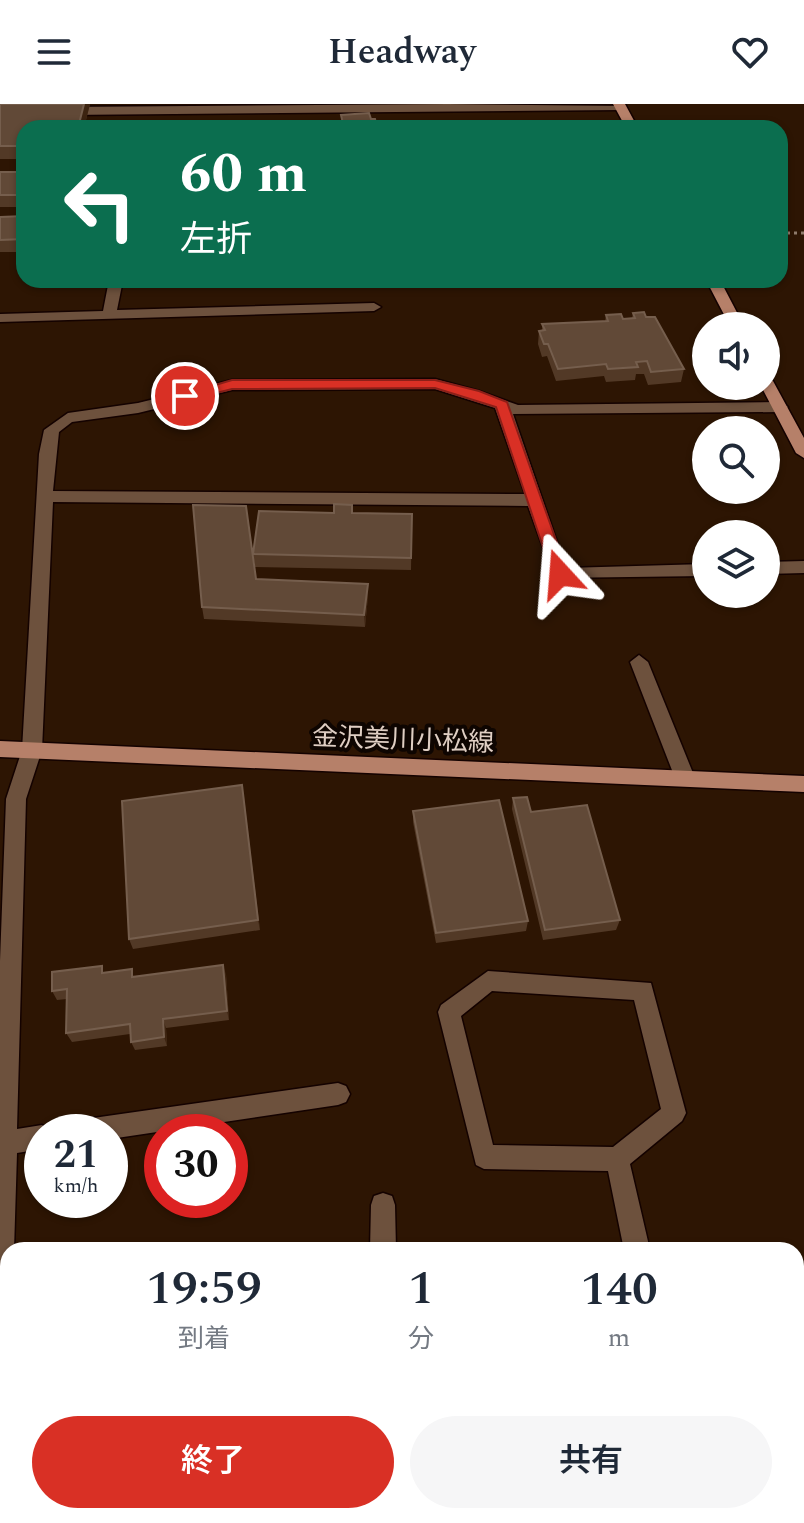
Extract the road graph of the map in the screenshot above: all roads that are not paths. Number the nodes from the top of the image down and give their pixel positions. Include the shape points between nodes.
1 (620, 105) edge
2 (152, 107) edge
3 (264, 107) edge
4 (46, 111) edge
5 (114, 288) edge
6 (717, 288) edge
7 (374, 307) dead end
8 (730, 312) edge
9 (109, 315) junction
10 (0, 318) edge
11 (776, 400) edge
12 (502, 405) junction
13 (780, 407) junction
14 (804, 453) edge
15 (45, 496) junction
16 (535, 500) junction
17 (804, 567) edge
18 (780, 568) edge
19 (692, 570) edge
20 (639, 662) dead end
21 (0, 749) edge
22 (32, 750) junction
23 (685, 778) junction
24 (804, 784) edge
25 (338, 1094) dead end
26 (3, 1103) edge
27 (128, 1125) edge
28 (24, 1140) edge
29 (5, 1143) junction
30 (617, 1159) junction
31 (383, 1205) dead end
32 (2, 1242) edge
33 (383, 1242) edge
34 (635, 1242) edge

1 - 3 street
2 - 3 street
2 - 4 street
5 - 9 street
6 - 8 main road
7 - 9 street
9 - 10 street
11 - 13 main road
12 - 13 street via 516,410
12 - 15 street via 435,384 232,385 138,408 68,418 52,430
12 - 16 street
13 - 14 main road
15 - 16 street
15 - 22 street
16 - 19 street via 560,574
17 - 18 street
20 - 23 street
21 - 22 main road, 金沢美川小松線
22 - 23 main road, 金沢美川小松線
22 - 26 street via 16,799
23 - 24 main road, 金沢美川小松線
25 - 27 street
26 - 29 street
28 - 29 street
29 - 32 street
30 - 30 street via 674,1113 643,990 488,981 449,1012 484,1157
30 - 34 street
31 - 33 street

